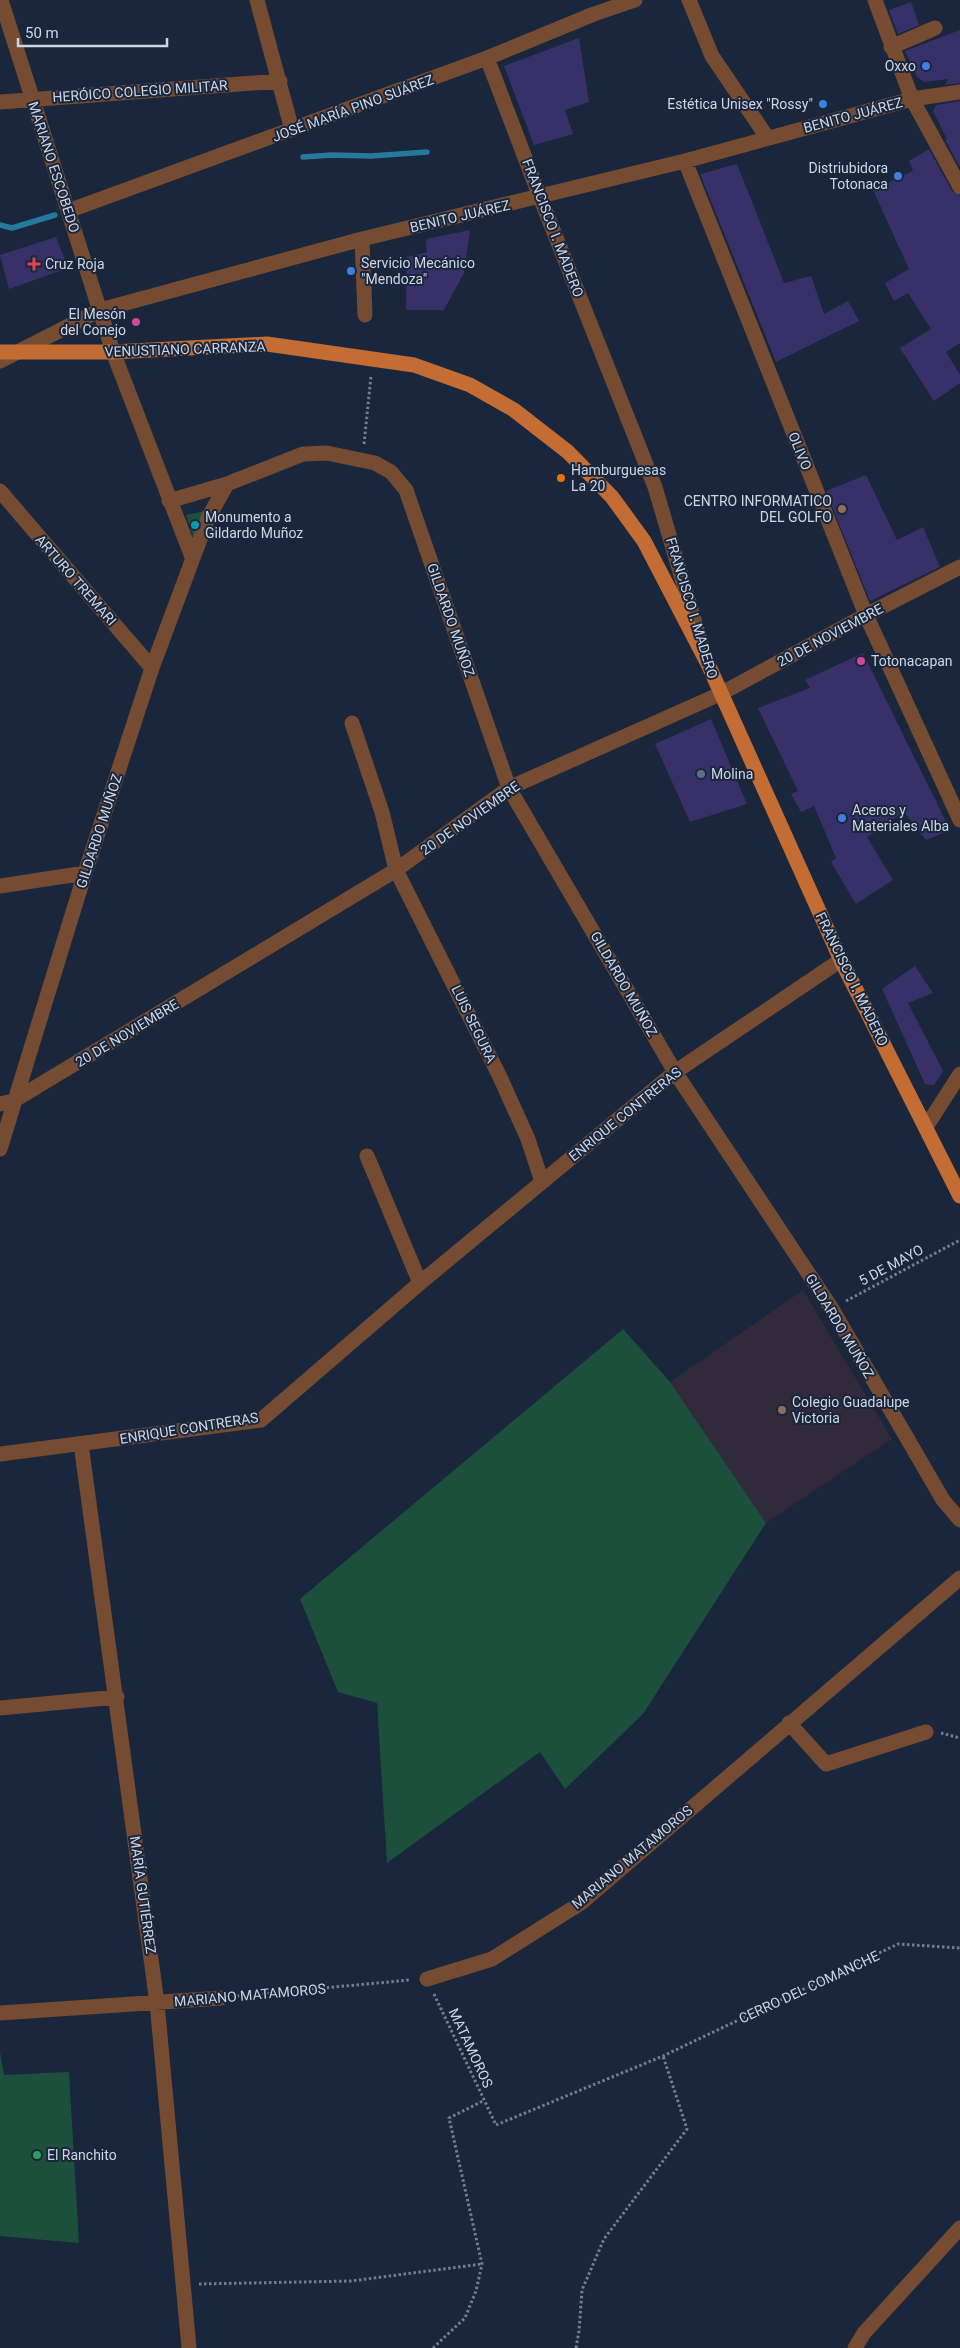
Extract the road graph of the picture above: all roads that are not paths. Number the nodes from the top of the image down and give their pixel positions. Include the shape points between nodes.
1 (1, 0) edge
2 (257, 0) edge
3 (636, 0) edge
4 (689, 0) edge
5 (875, 0) edge
6 (592, 7) edge
7 (935, 28) dead end
8 (891, 48) junction
9 (488, 58) junction
10 (280, 81) junction
11 (960, 92) edge
12 (32, 98) junction
13 (912, 99) junction
14 (0, 102) edge
15 (292, 130) junction
16 (767, 138) junction
17 (685, 161) junction
18 (960, 187) edge
19 (540, 197) junction
20 (68, 211) junction
21 (362, 239) junction
22 (100, 310) junction
23 (365, 315) dead end
24 (19, 351) junction
25 (0, 352) edge
26 (113, 352) junction
27 (0, 361) edge
28 (227, 484) junction
29 (0, 491) edge
30 (169, 501) junction
31 (192, 558) junction
32 (960, 568) edge
33 (866, 615) junction
34 (708, 664) junction
35 (152, 668) junction
36 (720, 694) junction
37 (352, 723) dead end
38 (509, 788) junction
39 (960, 820) edge
40 (396, 870) junction
41 (85, 873) junction
42 (0, 886) edge
43 (841, 960) junction
44 (675, 1072) junction
45 (960, 1074) edge
46 (7, 1102) edge
47 (926, 1127) junction
48 (0, 1149) edge
49 (366, 1156) dead end
50 (542, 1182) junction
51 (960, 1196) edge
52 (420, 1284) junction
53 (81, 1444) junction
54 (0, 1454) edge
55 (960, 1520) edge
56 (960, 1578) edge
57 (116, 1697) junction
58 (0, 1708) edge
59 (789, 1723) junction
60 (926, 1732) dead end
61 (427, 1979) road end
62 (221, 1998) road end
63 (157, 2002) junction
64 (0, 2013) edge
65 (960, 2228) edge
66 (190, 2348) edge
67 (855, 2348) edge

1 - 12 street, MARIANO ESCOBEDO
2 - 10 street
3 - 6 street, JOSÉ MARÍA PINO SUÁREZ
4 - 16 street via 712,56
5 - 8 street
6 - 9 street, JOSÉ MARÍA PINO SUÁREZ
7 - 8 street
8 - 13 street
9 - 15 street, JOSÉ MARÍA PINO SUÁREZ
9 - 19 street, FRANCISCO I. MADERO
10 - 12 street, HERÓICO COLEGIO MILITAR
10 - 15 street
11 - 13 street, BENITO JUÁREZ
12 - 14 street, HERÓICO COLEGIO MILITAR
12 - 20 street, MARIANO ESCOBEDO
13 - 16 street, BENITO JUÁREZ
13 - 18 street
15 - 20 street, JOSÉ MARÍA PINO SUÁREZ
16 - 17 street, BENITO JUÁREZ
17 - 19 street, BENITO JUÁREZ
17 - 33 street, OLIVO
19 - 21 street, BENITO JUÁREZ
19 - 34 street, FRANCISCO I. MADERO via 655,487
20 - 22 street, MARIANO ESCOBEDO
21 - 22 street, BENITO JUÁREZ
21 - 23 street
22 - 24 street, BENITO JUÁREZ
22 - 26 street, MARIANO ESCOBEDO
24 - 25 main road, VENUSTIANO CARRANZA
24 - 26 main road, VENUSTIANO CARRANZA
24 - 27 street, BENITO JUÁREZ
26 - 30 street, MARIANO ESCOBEDO
26 - 34 main road, VENUSTIANO CARRANZA via 267,344 414,364 470,385 514,410 568,452 612,496 644,541
28 - 30 street
28 - 31 street, GILDARDO MUÑOZ via 208,518
28 - 38 street, GILDARDO MUÑOZ via 303,454 327,453 362,460 391,472 406,490
29 - 35 street, ARTURO TREMARI
30 - 31 street, MARIANO ESCOBEDO
31 - 35 street, GILDARDO MUÑOZ
32 - 33 street, 20 DE NOVIEMBRE
33 - 36 street, 20 DE NOVIEMBRE
33 - 39 street, OLIVO
34 - 36 main road, FRANCISCO I. MADERO
35 - 41 street, GILDARDO MUÑOZ
36 - 38 street, 20 DE NOVIEMBRE
36 - 43 main road, FRANCISCO I. MADERO
37 - 40 street, LUIS SEGURA via 382,812
38 - 40 street, 20 DE NOVIEMBRE
38 - 44 street, GILDARDO MUÑOZ
40 - 46 street, 20 DE NOVIEMBRE
40 - 50 street, LUIS SEGURA via 502,1083 528,1139
41 - 42 street
41 - 46 street, GILDARDO MUÑOZ
43 - 44 street, ENRIQUE CONTRERAS
43 - 47 main road, FRANCISCO I. MADERO
44 - 50 street, ENRIQUE CONTRERAS
44 - 55 street, GILDARDO MUÑOZ via 832,1309 943,1500
45 - 47 street
46 - 48 street, GILDARDO MUÑOZ
47 - 51 main road, FRANCISCO I. MADERO
49 - 52 street
50 - 52 street, ENRIQUE CONTRERAS
52 - 53 street, ENRIQUE CONTRERAS via 261,1420
53 - 54 street, ENRIQUE CONTRERAS
53 - 57 street, MARÍA GUTIÉRREZ
56 - 59 street, MARIANO MATAMOROS
57 - 58 street
57 - 63 street, MARÍA GUTIÉRREZ
59 - 60 street via 826,1764
59 - 61 street, MARIANO MATAMOROS via 581,1902 492,1959
62 - 63 street, MARIANO MATAMOROS
63 - 64 street, MARIANO MATAMOROS
63 - 66 street, MARÍA GUTIÉRREZ
65 - 67 street via 864,2333

